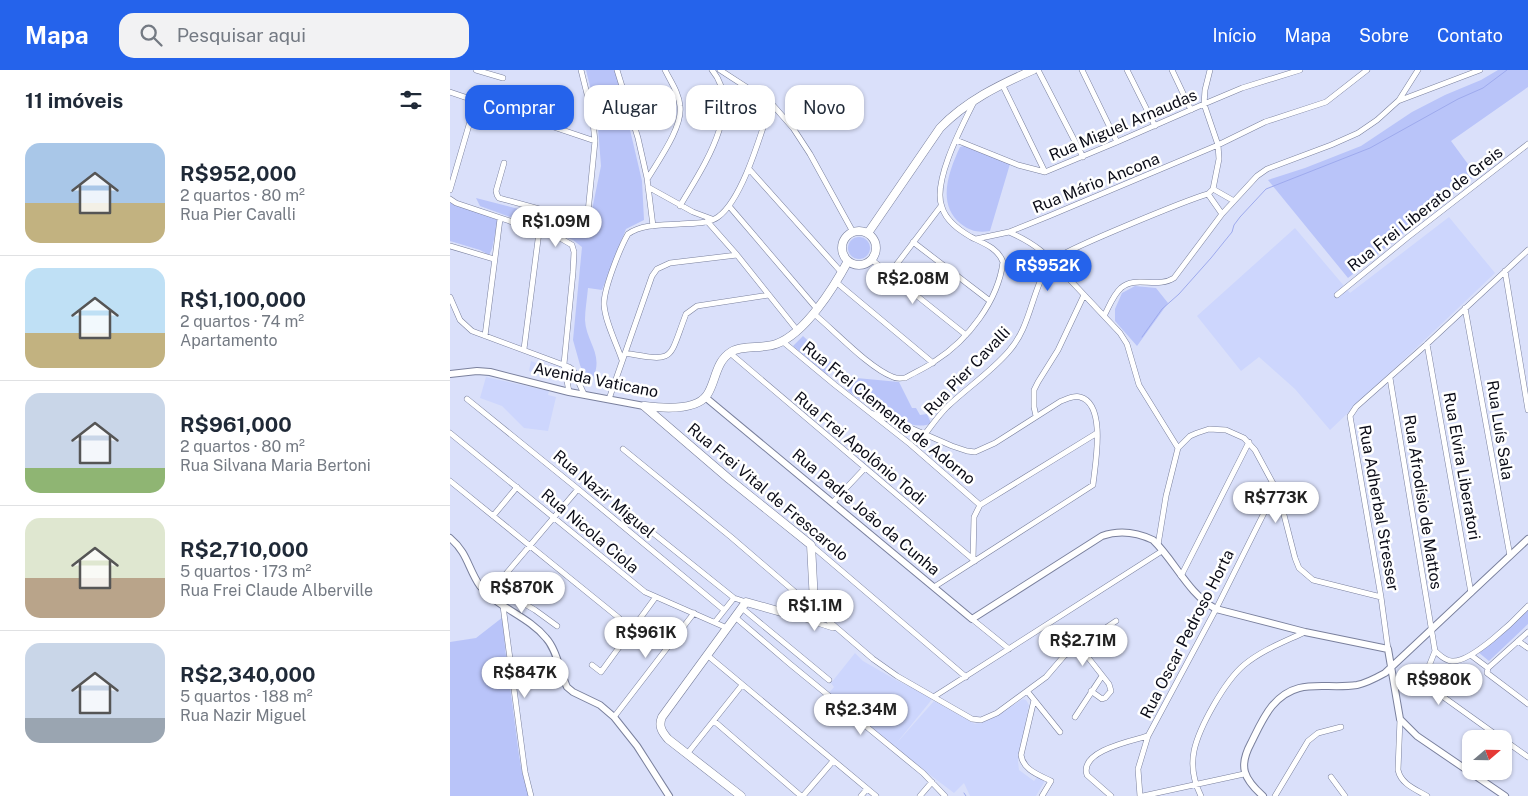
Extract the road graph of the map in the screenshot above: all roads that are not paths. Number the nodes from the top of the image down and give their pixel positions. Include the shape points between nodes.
1 (476, 70) edge
2 (582, 70) edge
3 (617, 70) edge
4 (665, 70) edge
5 (712, 70) edge
6 (720, 70) edge
7 (1033, 70) edge
8 (1038, 70) edge
9 (1082, 70) edge
10 (1127, 70) edge
11 (1172, 70) edge
12 (1210, 70) edge
13 (1300, 70) edge
14 (1368, 70) edge
15 (1418, 70) edge
16 (1480, 70) edge
17 (503, 78) dead end
18 (1002, 84) junction
19 (743, 85) edge
20 (450, 92) edge
21 (465, 97) edge
22 (976, 98) junction
23 (1398, 101) junction
24 (1204, 104) junction
25 (775, 108) edge
26 (1191, 110) junction
27 (1155, 126) junction
28 (468, 130) edge
29 (562, 130) edge
30 (762, 130) edge
31 (956, 140) junction
32 (594, 141) junction
33 (1117, 142) junction
34 (1528, 144) edge
35 (1218, 145) junction
36 (1083, 157) junction
37 (504, 163) dead end
38 (749, 169) junction
39 (1045, 172) junction
40 (647, 178) junction
41 (648, 187) junction
42 (1213, 188) junction
43 (450, 190) edge
44 (1208, 194) junction
45 (450, 199) edge
46 (1234, 201) junction
47 (680, 206) junction
48 (729, 206) junction
49 (941, 206) junction
50 (1222, 214) junction
51 (500, 219) junction
52 (714, 219) junction
53 (707, 221) junction
54 (653, 226) junction
55 (538, 232) junction
56 (853, 232) junction
57 (1009, 232) junction
58 (868, 233) junction
59 (976, 239) junction
60 (913, 242) junction
61 (450, 246) edge
62 (1528, 250) edge
63 (737, 255) junction
64 (494, 259) junction
65 (872, 260) junction
66 (1053, 260) junction
67 (848, 262) junction
68 (1505, 271) junction
69 (842, 273) junction
70 (890, 273) junction
71 (836, 282) junction
72 (769, 295) junction
73 (1084, 295) junction
74 (1337, 295) dead end
75 (450, 297) edge
76 (990, 301) junction
77 (1465, 308) junction
78 (815, 311) junction
79 (1104, 316) junction
80 (797, 330) junction
81 (966, 335) junction
82 (485, 336) junction
83 (782, 341) junction
84 (1427, 344) junction
85 (524, 349) junction
86 (624, 353) junction
87 (730, 353) junction
88 (622, 360) junction
89 (933, 363) junction
90 (564, 364) junction
91 (450, 374) edge
92 (1390, 378) junction
93 (570, 392) junction
94 (584, 394) junction
95 (705, 397) junction
96 (466, 399) dead end
97 (609, 399) junction
98 (644, 406) junction
99 (1528, 410) edge
100 (871, 413) junction
101 (1036, 416) junction
102 (450, 433) edge
103 (1097, 433) junction
104 (925, 434) junction
105 (1249, 442) junction
106 (1178, 448) junction
107 (623, 449) dead end
108 (865, 468) junction
109 (450, 481) edge
110 (517, 486) junction
111 (578, 489) junction
112 (1276, 489) junction
113 (834, 502) junction
114 (618, 505) dead end
115 (980, 505) junction
116 (493, 516) junction
117 (554, 517) junction
118 (450, 538) edge
119 (1528, 539) edge
120 (811, 545) junction
121 (529, 546) junction
122 (1160, 548) junction
123 (1510, 556) junction
124 (974, 560) junction
125 (1181, 576) junction
126 (496, 587) junction
127 (934, 587) junction
128 (1471, 593) junction
129 (488, 595) junction
130 (1381, 597) junction
131 (655, 598) junction
132 (734, 598) junction
133 (744, 605) junction
134 (503, 606) junction
135 (1528, 606) edge
136 (813, 607) junction
137 (1216, 609) junction
138 (724, 610) junction
139 (694, 613) junction
140 (735, 617) junction
141 (799, 617) junction
142 (619, 618) dead end
143 (972, 619) junction
144 (715, 622) junction
145 (1116, 622) dead end
146 (557, 626) dead end
147 (727, 628) junction
148 (836, 628) junction
149 (1432, 630) junction
150 (1305, 632) junction
151 (1528, 632) edge
152 (1518, 641) junction
153 (1079, 646) junction
154 (1528, 648) edge
155 (1009, 649) junction
156 (1388, 649) junction
157 (1435, 651) junction
158 (798, 654) junction
159 (707, 655) junction
160 (1472, 656) junction
161 (790, 664) junction
162 (592, 665) dead end
163 (1488, 668) junction
164 (1391, 669) junction
165 (1102, 676) junction
166 (966, 677) junction
167 (829, 680) dead end
168 (742, 685) junction
169 (1027, 691) junction
170 (1091, 691) junction
171 (934, 696) junction
172 (1034, 700) junction
173 (1528, 704) edge
174 (614, 716) junction
175 (1076, 717) dead end
176 (1400, 719) junction
177 (714, 721) junction
178 (1341, 728) dead end
179 (1490, 730) edge
180 (1060, 732) dead end
181 (1148, 736) junction
182 (1512, 745) edge
183 (687, 754) junction
184 (1528, 757) edge
185 (833, 761) junction
186 (1244, 774) junction
187 (1331, 777) dead end
188 (932, 782) junction
189 (1195, 784) junction
190 (867, 789) junction
191 (531, 796) edge
192 (669, 796) edge
193 (740, 796) edge
194 (802, 796) edge
195 (861, 796) edge
196 (876, 796) edge
197 (920, 796) edge
198 (945, 796) edge
199 (1042, 796) edge
200 (1111, 796) edge
201 (1142, 796) edge
202 (1201, 796) edge
203 (1263, 796) edge
204 (1275, 796) edge
205 (1345, 796) edge
206 (1427, 796) edge
207 (1505, 796) edge

1 - 17 street
2 - 32 street via 592,114
3 - 40 street
4 - 40 street via 681,109 673,134
5 - 47 street via 724,97 724,111 710,153
6 - 19 street
7 - 18 main road
8 - 36 street
9 - 33 street
10 - 27 street
11 - 26 street
12 - 24 street
13 - 24 street, Rua Miguel Arnaudas
14 - 35 street, Rua Mário Ancona via 1326,102 1265,122
15 - 23 street
16 - 23 street
18 - 22 main road
18 - 39 street
20 - 21 street
22 - 31 street
22 - 58 main road via 940,128
23 - 46 street via 1358,133 1268,169 1250,182
24 - 26 street, Rua Miguel Arnaudas
24 - 35 street
25 - 56 street via 810,154
26 - 27 street, Rua Miguel Arnaudas
27 - 33 street, Rua Miguel Arnaudas
28 - 43 street
29 - 32 street
30 - 38 street
31 - 39 street, Rua Miguel Arnaudas via 1018,166
31 - 49 street via 942,179
32 - 37 street via 588,212 581,220 499,198 496,191
33 - 36 street, Rua Miguel Arnaudas
34 - 74 street, Rua Frei Liberato de Greis
35 - 42 street
35 - 57 street, Rua Mário Ancona
36 - 39 street, Rua Miguel Arnaudas
38 - 48 street
38 - 69 street
40 - 41 street
41 - 47 street
41 - 54 street
42 - 44 street
42 - 46 street
44 - 50 street
44 - 66 street
45 - 51 street
46 - 50 street
47 - 52 street
48 - 52 street
48 - 78 street
49 - 59 street via 952,224
49 - 60 street
50 - 79 street via 1174,278 1160,284 1127,284 1116,294
51 - 55 street
51 - 64 street
52 - 53 street
53 - 54 street
53 - 63 street
54 - 88 street via 628,234 605,292 606,315
55 - 85 street
55 - 90 street via 568,242 574,252
56 - 58 main road
56 - 67 main road via 842,245
57 - 59 street, Rua Mário Ancona
57 - 66 street via 1024,238
58 - 65 main road via 876,248
59 - 76 street via 997,251 1003,262
60 - 70 street
60 - 76 street
61 - 64 street
62 - 68 street, Rua Adherbal Stresser
63 - 72 street
63 - 86 street via 670,263 657,269
64 - 82 street
65 - 67 main road via 863,265
65 - 70 street
66 - 73 street
66 - 104 street, Rua Pier Cavalli via 1017,341 1000,361 946,408
67 - 69 main road
68 - 77 street, Rua Adherbal Stresser
68 - 99 street
69 - 71 main road
70 - 81 street
71 - 78 main road
71 - 89 street
72 - 80 street
72 - 86 street via 697,306 690,310 672,352 665,358
73 - 79 street
73 - 101 street via 1058,350 1034,390
75 - 82 street via 460,320
76 - 81 street
77 - 84 street, Rua Adherbal Stresser
77 - 123 street, Rua Luís Sala
78 - 80 main road
78 - 89 street via 867,360 893,377 905,378
79 - 106 street via 1124,339 1139,385
80 - 83 main road
81 - 89 street
82 - 85 street
83 - 87 main road
83 - 100 street, Rua Frei Clemente de Adorno
84 - 92 street, Rua Adherbal Stresser
84 - 128 street, Rua Elvira Liberatori
85 - 90 street
86 - 88 street
87 - 95 main road via 716,371
87 - 108 street, Rua Frei Apolônio Todi
88 - 97 street
90 - 93 street
90 - 94 street via 573,370
91 - 93 street, Avenida Vaticano via 490,372
92 - 130 street, Rua Adherbal Stresser via 1352,411 1350,420
92 - 149 street, Rua Afrodísio de Mattos
93 - 94 street, Avenida Vaticano
94 - 97 street, Avenida Vaticano
95 - 98 main road, Avenida Vaticano via 682,407
95 - 113 street, Rua Padre João da Cunha
96 - 111 street, Rua Nazir Miguel
97 - 98 street, Avenida Vaticano
98 - 120 main road, Rua Frei Vital de Frescarolo
100 - 104 street
100 - 115 street, Rua Frei Clemente de Adorno
101 - 103 street via 1061,401 1080,397 1088,401 1096,414
101 - 104 street via 975,452
102 - 110 street, Rua Nicola Ciola
103 - 115 street
103 - 124 street via 1094,485
105 - 106 street via 1235,433 1209,429 1190,436
105 - 112 street
105 - 125 street
106 - 122 street via 1166,496
107 - 136 street
108 - 113 street
108 - 124 street, Rua Frei Apolônio Todi
109 - 116 street
110 - 116 street
110 - 117 street, Rua Nicola Ciola
111 - 117 street
111 - 138 street, Rua Nazir Miguel
112 - 130 street via 1299,568 1307,576 1326,584
112 - 137 street, Rua Oscar Pedroso Horta
113 - 127 street, Rua Padre João da Cunha
114 - 132 street
115 - 124 street via 974,517
116 - 121 street
117 - 121 street
117 - 131 street, Rua Nicola Ciola via 632,583
118 - 129 street via 462,550
119 - 123 street
120 - 136 main road
120 - 166 street, Rua Frei Vital de Frescarolo
121 - 126 street
121 - 142 street
122 - 125 street
122 - 143 street via 1153,540 1134,533 1102,536
122 - 155 street
123 - 128 street
124 - 127 street
125 - 137 street
126 - 129 street
126 - 146 street
127 - 143 street, Rua Padre João da Cunha
128 - 149 street
129 - 134 street
130 - 156 street, Rua Adherbal Stresser
131 - 139 street, Rua Nicola Ciola
131 - 162 street via 601,672
132 - 133 street
132 - 138 street
133 - 140 main road
133 - 141 main road
133 - 158 street
134 - 174 street via 548,639 564,679 573,692
134 - 191 street
135 - 160 street
136 - 141 main road
136 - 148 street
137 - 150 street
137 - 181 street, Rua Oscar Pedroso Horta
138 - 144 street
139 - 144 street, Rua Nicola Ciola
139 - 174 street
140 - 147 main road
140 - 161 street
141 - 148 street
143 - 155 street, Rua Padre João da Cunha
144 - 147 street, Rua Nicola Ciola
145 - 153 street
147 - 159 main road
148 - 171 street via 884,668
149 - 157 street, Rua Afrodísio de Mattos
149 - 164 street
150 - 156 street
150 - 189 street via 1261,653 1243,666 1226,685 1197,740 1193,760
151 - 152 street
152 - 154 street
152 - 163 street
153 - 165 street
153 - 169 street
155 - 166 street
156 - 164 street, Rua Adherbal Stresser
157 - 160 street via 1452,662
157 - 179 street via 1429,666 1431,686
158 - 161 street
158 - 167 street
159 - 168 street
159 - 183 main road via 660,723 668,739
160 - 163 street
161 - 188 street
163 - 173 street via 1488,673
164 - 176 street, Rua Adherbal Stresser
164 - 186 street via 1358,685 1304,686 1281,696 1270,708 1248,748
165 - 170 street
165 - 170 street via 1110,687 1110,693 1102,699
166 - 171 street
168 - 177 street
168 - 185 street
169 - 171 street via 997,714 981,720 963,715
169 - 172 street
170 - 175 street
172 - 180 street
172 - 199 street via 1021,755 1023,764 1051,781
174 - 192 street
176 - 206 street via 1399,774 1406,783
176 - 207 street via 1417,736
177 - 183 street
177 - 194 street
178 - 204 street via 1318,733 1308,741
181 - 200 street via 1104,751 1090,760 1087,776
181 - 201 street, Rua Oscar Pedroso Horta via 1138,769
182 - 184 street
183 - 193 main road
185 - 190 street
185 - 194 street
186 - 189 street
186 - 203 street
187 - 205 street
188 - 197 street
188 - 198 street
189 - 201 street
189 - 202 street
190 - 195 street
190 - 196 street

